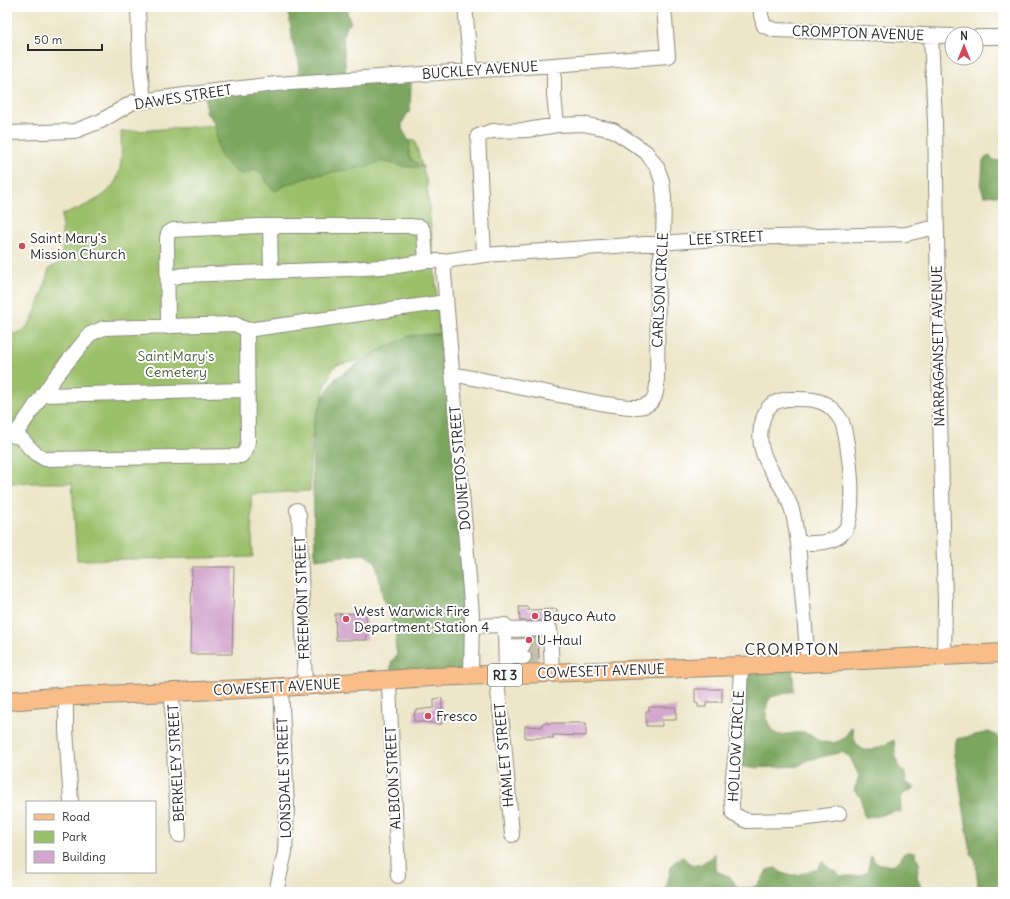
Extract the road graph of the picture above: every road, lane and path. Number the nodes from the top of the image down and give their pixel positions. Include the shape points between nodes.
1 (138, 7) edge
2 (465, 7) edge
3 (664, 7) edge
4 (761, 7) edge
5 (931, 36) junction
6 (944, 36) edge
7 (984, 37) edge
8 (1003, 37) edge
9 (554, 66) junction
10 (471, 70) junction
11 (292, 83) joint
12 (144, 100) junction
13 (557, 125) junction
14 (7, 133) edge
15 (270, 226) junction
16 (936, 227) junction
17 (663, 242) junction
18 (484, 255) junction
19 (426, 260) junction
20 (445, 261) junction
21 (271, 272) junction
22 (168, 279) junction
23 (446, 302) junction
24 (168, 327) junction
25 (247, 330) junction
26 (452, 374) junction
27 (247, 390) junction
28 (42, 395) junction
29 (11, 435) edge
30 (297, 510) dead end
31 (798, 543) junction
32 (472, 626) junction
33 (505, 630) junction
34 (524, 651) tunnel mouth
35 (1003, 653) edge
36 (546, 655) junction
37 (944, 655) junction
38 (504, 663) junction
39 (808, 663) junction
40 (741, 666) junction
41 (471, 676) junction
42 (389, 680) junction
43 (305, 686) junction
44 (281, 687) junction
45 (172, 692) junction
46 (66, 697) junction
47 (7, 701) edge
48 (70, 801) edge
49 (839, 814) dead end
50 (179, 835) dead end
51 (512, 835) dead end
52 (398, 876) dead end
53 (276, 892) edge

1 - 12 street
2 - 10 street
3 - 9 street, BUCKLEY AVENUE via 668,56
4 - 5 street, CROMPTON AVENUE via 764,26 775,30
5 - 6 street, CROMPTON AVENUE
5 - 16 street, NARRAGANSETT AVENUE
7 - 8 street
9 - 10 street, BUCKLEY AVENUE
9 - 13 street
10 - 11 street, BUCKLEY AVENUE
11 - 12 street, DAWES STREET
12 - 14 street, DAWES STREET via 134,102 101,121 75,131
13 - 17 street, CARLSON CIRCLE via 582,124 612,130 646,152 662,181
13 - 18 street, CARLSON CIRCLE via 527,130 492,131 478,136
15 - 19 street via 421,227 424,232
15 - 21 street
15 - 22 street via 173,230 168,233 167,238
16 - 17 street, LEE STREET via 906,234
16 - 37 street, NARRAGANSETT AVENUE via 945,601
17 - 18 street, LEE STREET
17 - 26 street, CARLSON CIRCLE via 658,274 658,383 655,397 648,405 629,407 605,404
18 - 20 street, LEE STREET
19 - 20 street, LEE STREET
19 - 21 street, LEE STREET via 397,266
20 - 23 street, DOUNETOS STREET
21 - 22 street, LEE STREET via 182,275
22 - 24 street
23 - 25 street
23 - 26 street, DOUNETOS STREET
24 - 25 street via 235,324
24 - 28 street via 97,330 90,334
25 - 27 street
26 - 32 street, DOUNETOS STREET
27 - 28 street
27 - 29 street via 248,441 241,456 45,459 32,451 24,439
28 - 29 street
30 - 43 street, FREEMONT STREET
31 - 31 street via 792,507 763,457 760,443 765,412 774,402 787,399 822,402 841,420 846,436 851,479 852,506 850,520 844,532 821,543
31 - 39 street
32 - 33 street via 504,625
32 - 41 street, DOUNETOS STREET
33 - 36 street via 550,629
33 - 38 street, HAMLET STREET
34 - 38 street
35 - 37 main road, COWESETT AVENUE / RI 3
36 - 38 main road, COWESETT AVENUE / RI 3
36 - 40 main road, COWESETT AVENUE / RI 3
37 - 39 main road, COWESETT AVENUE / RI 3
38 - 41 main road, COWESETT AVENUE / RI 3
38 - 51 street, HAMLET STREET via 504,741
39 - 40 main road, COWESETT AVENUE / RI 3
40 - 49 street, HOLLOW CIRCLE via 737,744 732,782 733,814 747,821 793,820
41 - 42 main road, COWESETT AVENUE / RI 3
42 - 43 main road, COWESETT AVENUE / RI 3
42 - 52 street, ALBION STREET
43 - 44 main road, COWESETT AVENUE / RI 3
44 - 45 main road, COWESETT AVENUE / RI 3
44 - 53 street, LONSDALE STREET via 287,806 285,852
45 - 46 main road, COWESETT AVENUE / RI 3
45 - 50 street, BERKELEY STREET
46 - 47 main road, COWESETT AVENUE / RI 3
46 - 48 street

